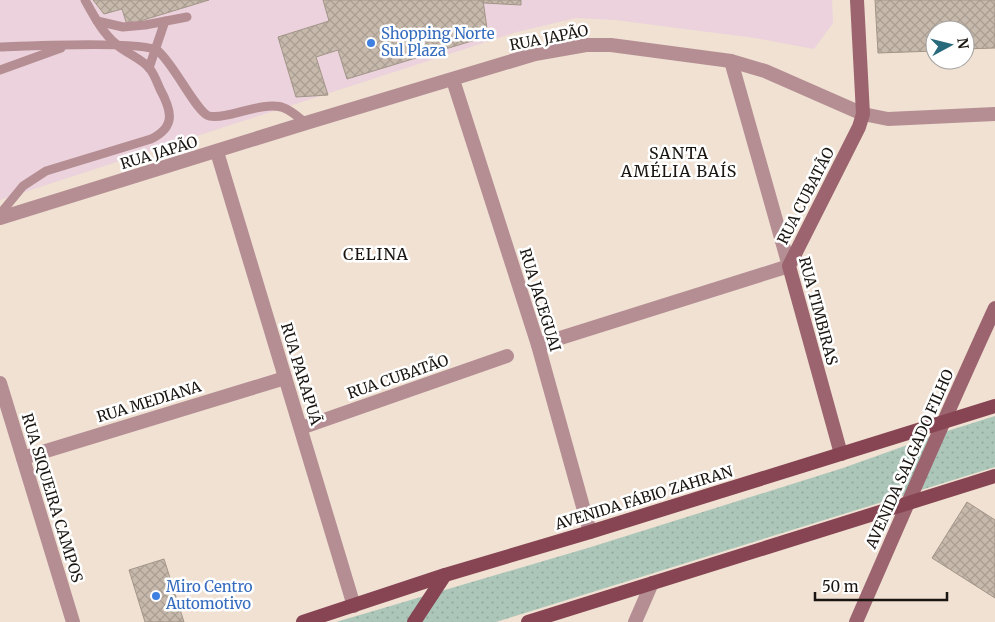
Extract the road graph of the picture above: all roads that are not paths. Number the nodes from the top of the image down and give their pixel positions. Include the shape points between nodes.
1 (86, 0) edge
2 (857, 0) edge
3 (187, 17) dead end
4 (97, 21) junction
5 (164, 21) junction
6 (69, 45) junction
7 (116, 45) junction
8 (0, 46) edge
9 (156, 49) junction
10 (731, 61) junction
11 (149, 68) junction
12 (0, 70) edge
13 (453, 80) junction
14 (863, 114) junction
15 (995, 114) edge
16 (306, 123) junction
17 (216, 152) junction
18 (0, 214) edge
19 (0, 218) edge
20 (789, 266) junction
21 (995, 308) edge
22 (538, 344) junction
23 (507, 356) dead end
24 (285, 378) junction
25 (0, 383) edge
26 (995, 406) edge
27 (942, 422) junction
28 (300, 428) junction
29 (841, 454) junction
30 (23, 458) junction
31 (995, 476) edge
32 (909, 502) junction
33 (590, 532) junction
34 (446, 575) junction
35 (652, 584) junction
36 (354, 606) junction
37 (73, 622) edge
38 (303, 622) edge
39 (414, 622) edge
40 (528, 622) edge
41 (635, 622) edge
42 (856, 622) edge

1 - 4 lane
2 - 14 main road, RUA CUBATÃO
3 - 5 lane
4 - 5 lane via 123,26
4 - 7 lane
5 - 9 lane
6 - 7 lane
6 - 8 lane
6 - 12 lane
7 - 9 lane
7 - 11 lane
9 - 11 lane
9 - 16 lane via 169,61 200,110 208,116 218,117 264,106 283,107
10 - 13 street, RUA JAPÃO via 611,45 586,45 535,54
10 - 14 street, RUA JAPÃO via 765,71
10 - 20 street, RUA TIMBIRAS
11 - 18 lane via 170,113 169,124 162,134 46,171 23,186
13 - 16 street, RUA JAPÃO
13 - 22 street, RUA JACEGUAI
14 - 15 street, RUA JAPÃO via 888,120
14 - 20 main road, RUA CUBATÃO
16 - 17 street, RUA JAPÃO
17 - 19 street, RUA JAPÃO
17 - 24 street, RUA PARAPUÃ
20 - 22 street, RUA CUBATÃO
20 - 29 main road, RUA TIMBIRAS
21 - 27 main road, AVENIDA SALGADO FILHO
22 - 33 street, RUA JACEGUAI
23 - 28 street, RUA CUBATÃO
24 - 28 street, RUA PARAPUÃ
24 - 30 street, RUA MEDIANA
25 - 30 street, RUA SIQUEIRA CAMPOS
26 - 27 main road, AVENIDA FÁBIO ZAHRAN
27 - 29 main road, AVENIDA FÁBIO ZAHRAN
27 - 32 main road, AVENIDA SALGADO FILHO
28 - 36 street, RUA PARAPUÃ
29 - 33 main road, AVENIDA FÁBIO ZAHRAN
30 - 37 street, RUA SIQUEIRA CAMPOS
31 - 32 main road
32 - 35 main road
32 - 42 main road, AVENIDA SALGADO FILHO
33 - 34 main road, AVENIDA FÁBIO ZAHRAN
34 - 36 main road, AVENIDA FÁBIO ZAHRAN
34 - 39 main road
35 - 40 main road
35 - 41 street
36 - 38 main road, AVENIDA FÁBIO ZAHRAN

